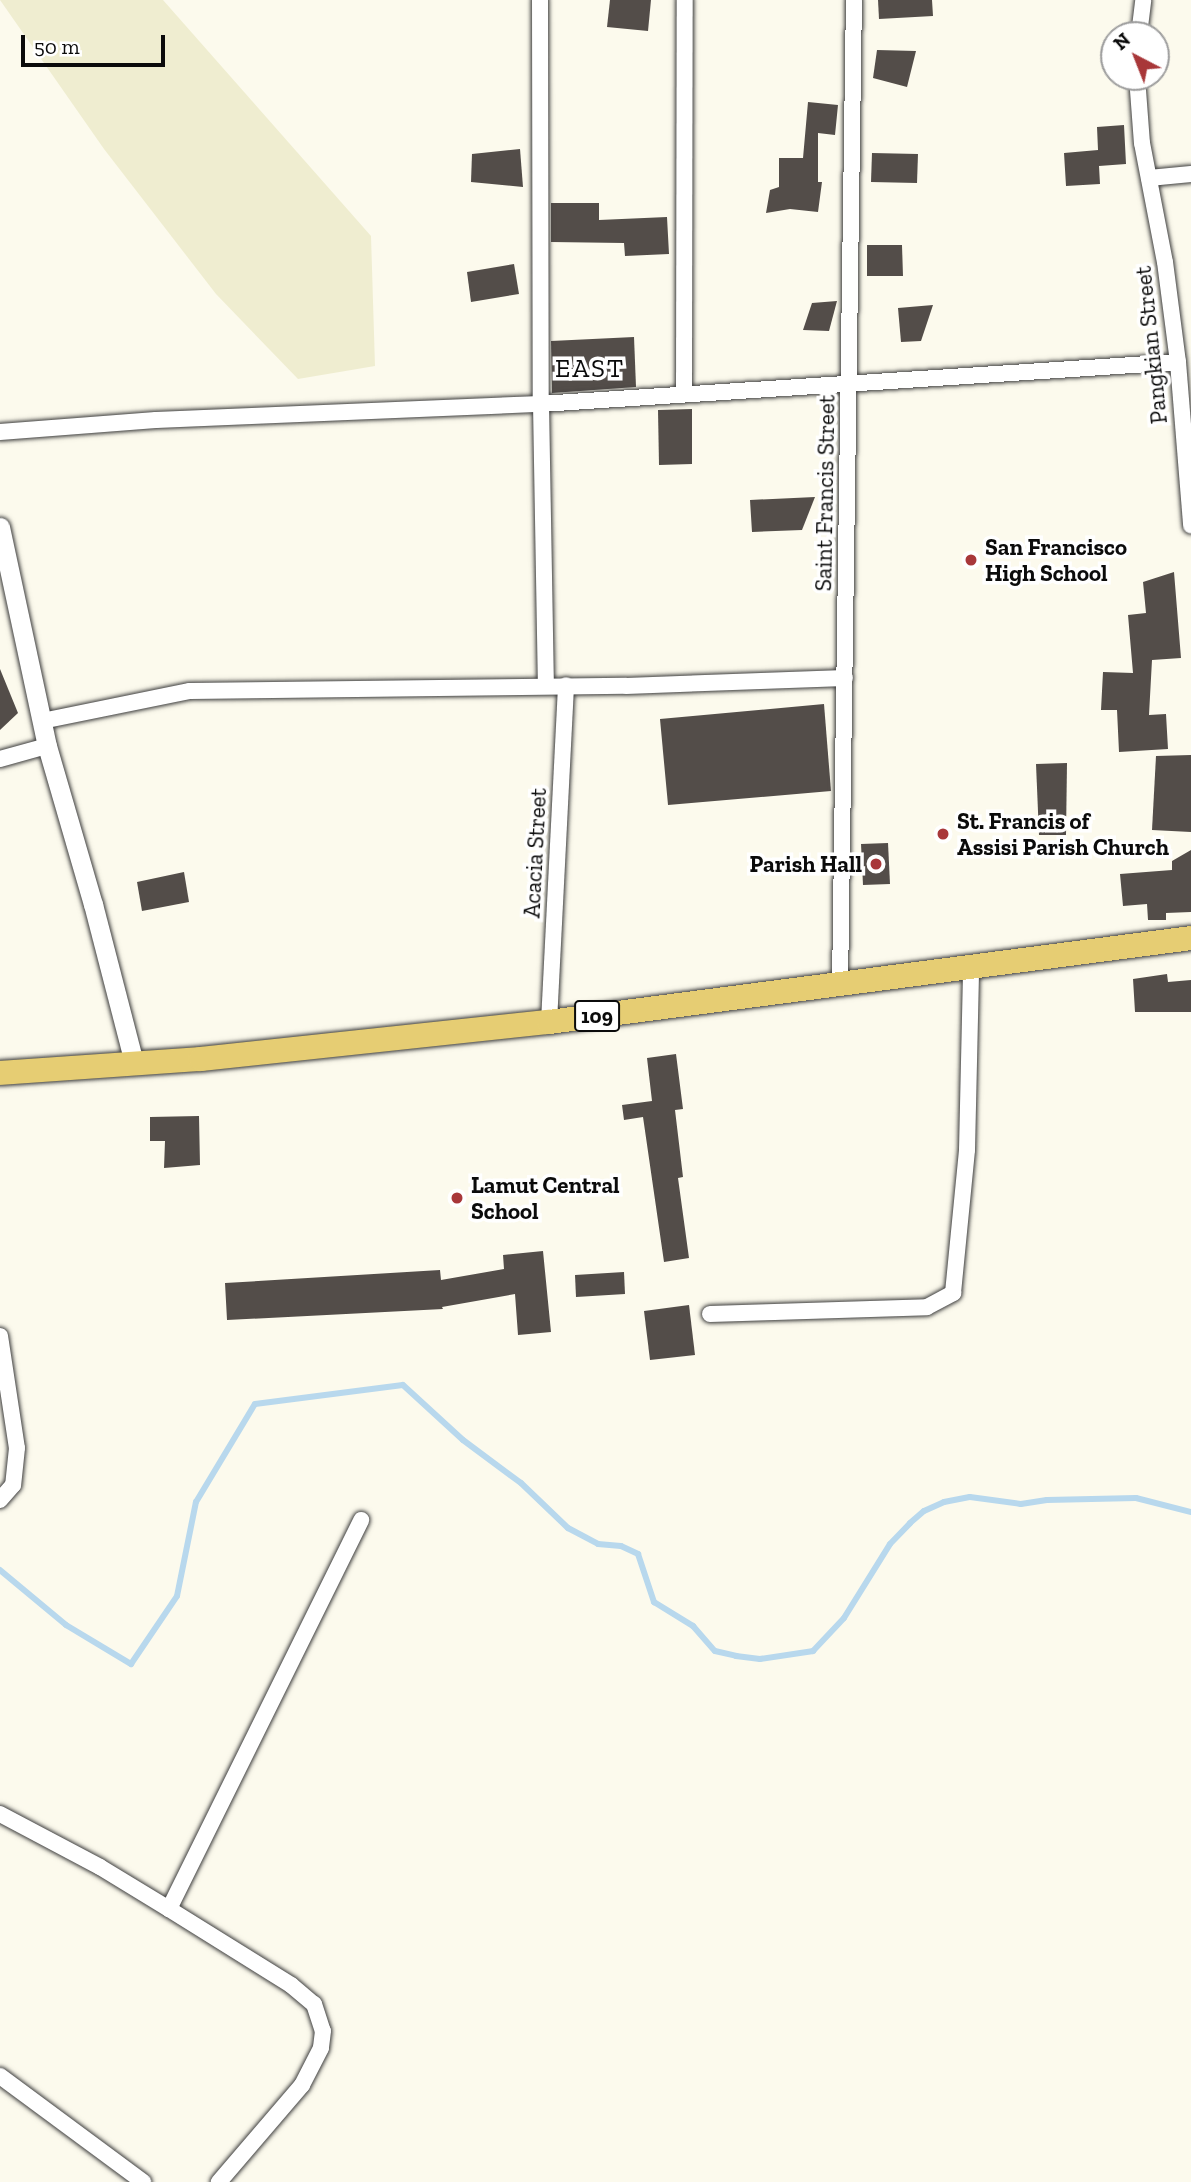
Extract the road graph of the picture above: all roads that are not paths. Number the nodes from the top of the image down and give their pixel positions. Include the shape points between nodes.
1 (540, 0) edge
2 (685, 0) edge
3 (854, 0) edge
4 (1143, 0) edge
5 (1141, 21) edge
6 (1138, 91) edge
7 (1191, 174) edge
8 (1149, 178) junction
9 (1178, 362) junction
10 (850, 385) junction
11 (684, 393) junction
12 (541, 404) junction
13 (0, 432) edge
14 (1191, 525) edge
15 (1, 533) edge
16 (845, 678) junction
17 (566, 685) junction
18 (546, 686) junction
19 (42, 721) junction
20 (47, 746) junction
21 (0, 759) edge
22 (1191, 938) edge
23 (971, 968) junction
24 (840, 986) junction
25 (549, 1022) junction
26 (134, 1062) junction
27 (0, 1073) edge
28 (710, 1314) dead end
29 (0, 1336) edge
30 (0, 1500) edge
31 (360, 1520) dead end
32 (0, 1814) edge
33 (169, 1909) junction
34 (0, 2076) edge
35 (143, 2182) edge
36 (219, 2182) edge

1 - 12 street
2 - 11 street
3 - 10 street, Saint Francis Street
4 - 5 street
6 - 8 street, Pangkian Street
7 - 8 street
8 - 9 street, Pangkian Street
9 - 10 street
9 - 14 street, Pangkian Street
10 - 11 street
10 - 16 street, Saint Francis Street
11 - 12 street
12 - 13 street via 156,420
12 - 18 street
15 - 19 street
16 - 17 street
16 - 24 street, Saint Francis Street
17 - 18 street
17 - 25 street, Acacia Street
18 - 19 street via 190,691
19 - 20 street
20 - 21 street
20 - 26 street
22 - 23 main road, 109
23 - 24 main road, 109
23 - 28 street via 967,1150 953,1293 927,1307
24 - 25 main road, 109
25 - 26 main road, 109
26 - 27 main road, 109
29 - 30 street via 17,1448 13,1485
31 - 33 street
32 - 33 street
33 - 36 street via 300,1993 314,2004 322,2024 321,2048 302,2085
34 - 35 street

